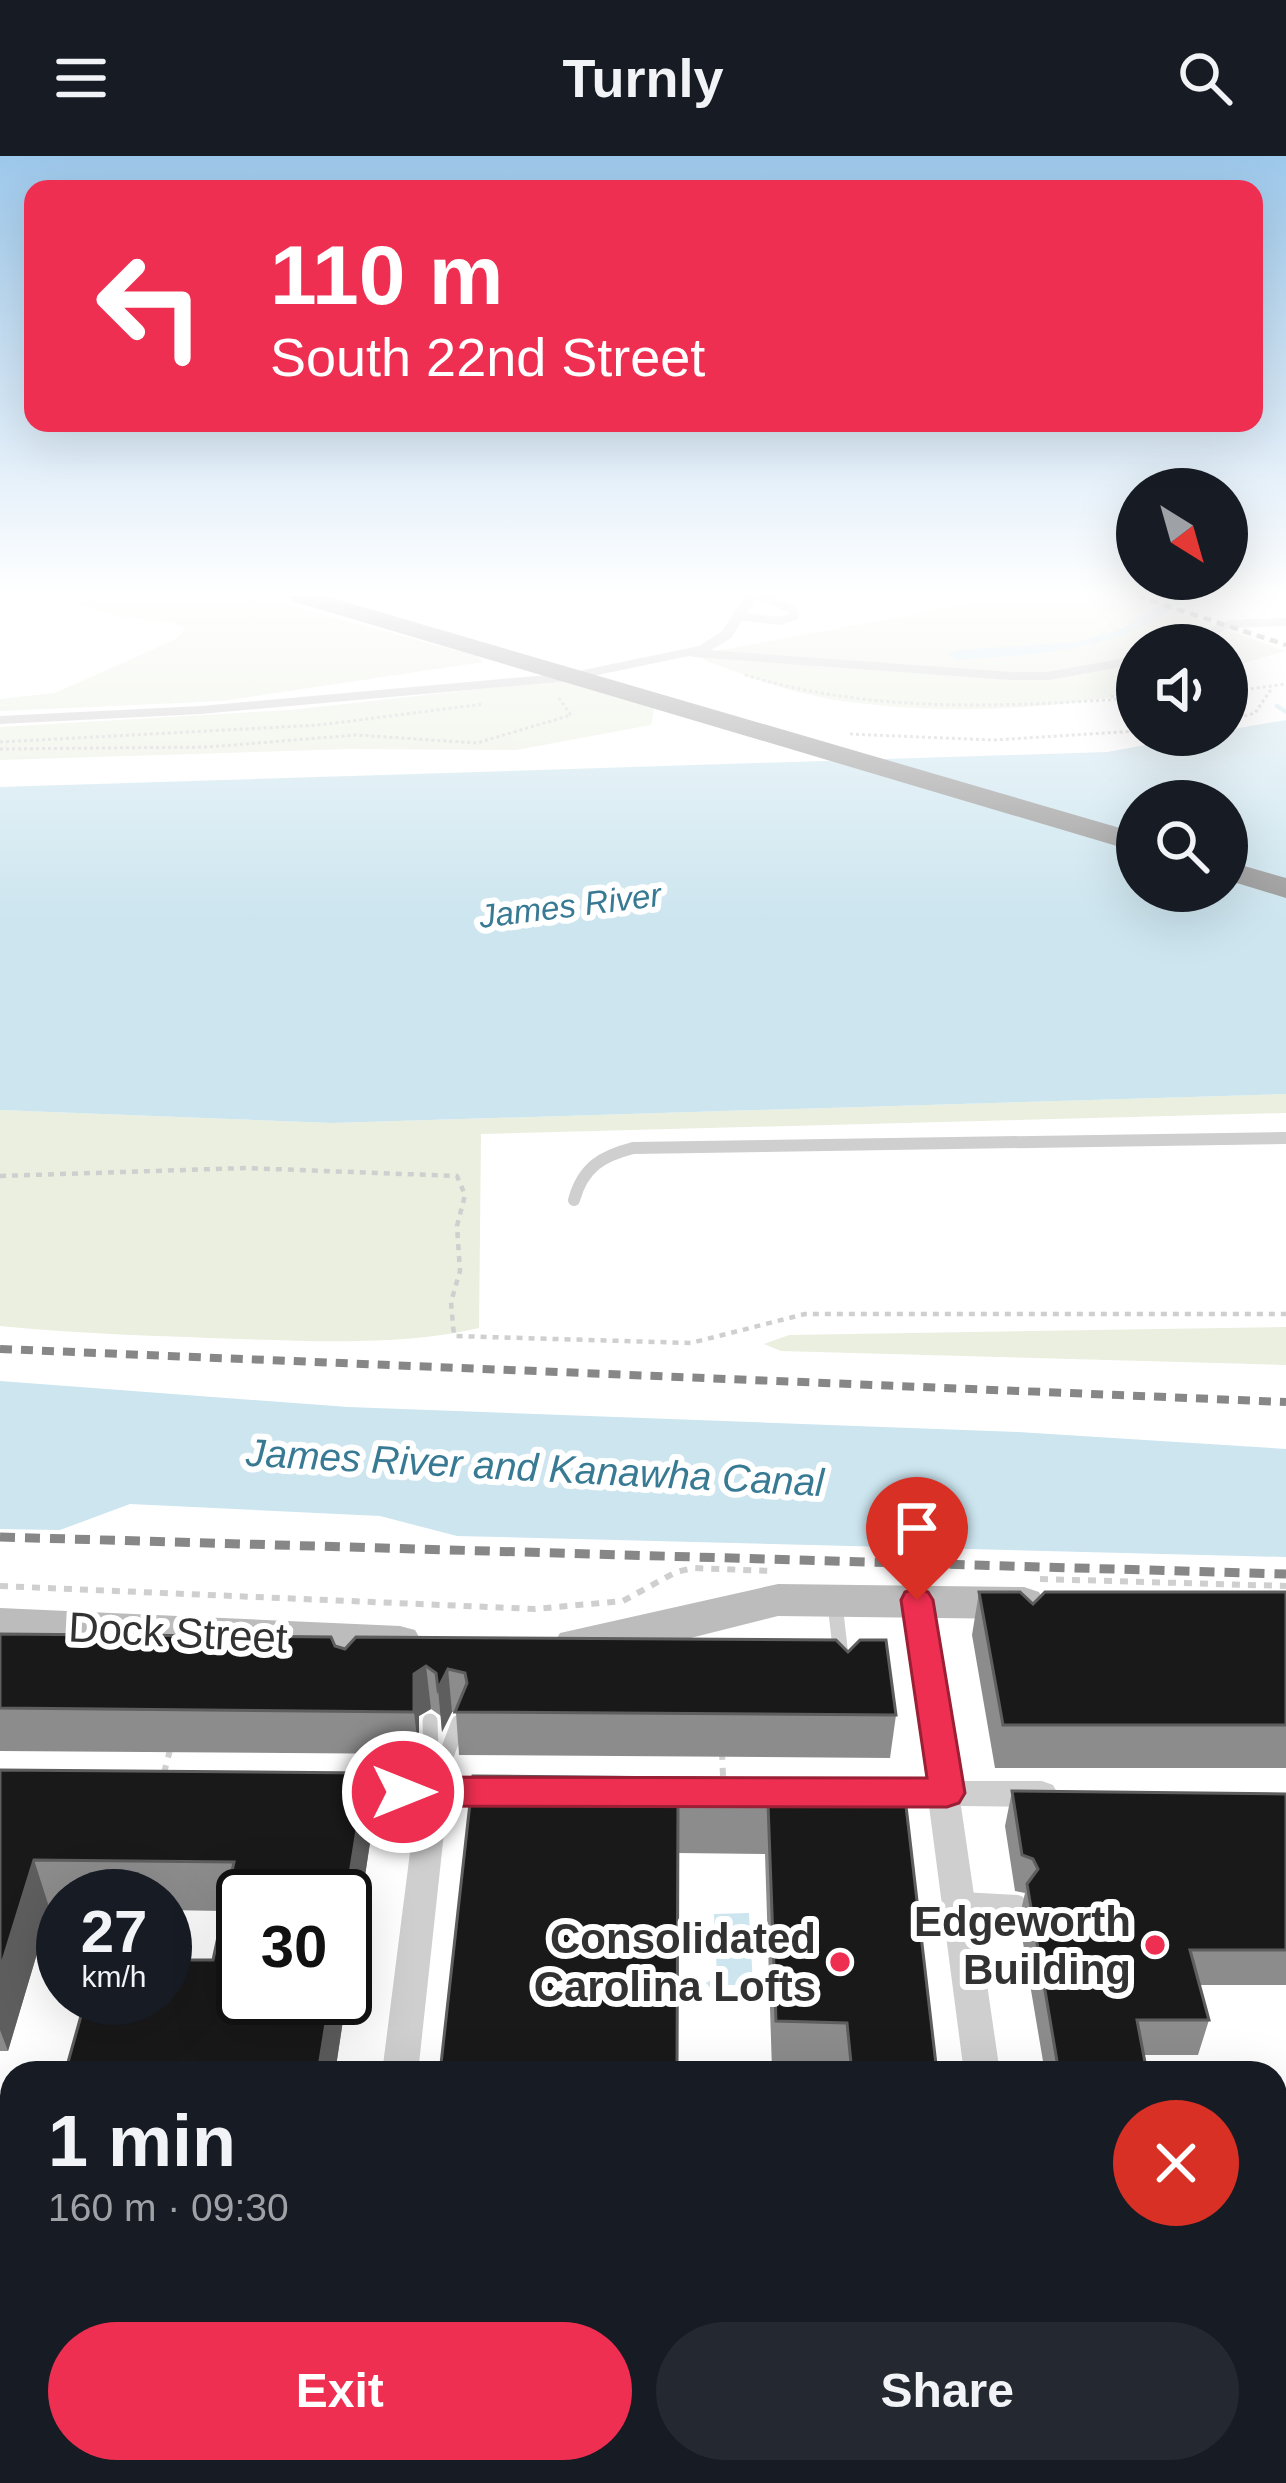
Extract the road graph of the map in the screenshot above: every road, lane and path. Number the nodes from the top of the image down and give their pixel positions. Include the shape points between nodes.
1 (261, 705) edge
2 (562, 705) edge
3 (692, 705) edge
4 (709, 705) edge
5 (896, 705) edge
6 (1007, 705) edge
7 (0, 720) edge
8 (836, 732) dead end
9 (1116, 733) edge
10 (0, 749) edge
11 (1116, 820) edge
12 (1116, 836) edge
13 (1248, 858) edge
14 (1286, 870) edge
15 (1248, 876) edge
16 (1286, 888) edge
17 (1286, 1138) edge
18 (248, 1158) dead end
19 (247, 1168) junction
20 (0, 1175) edge
21 (574, 1200) dead end
22 (1286, 1314) edge
23 (780, 1571) dead end
24 (0, 1586) edge
25 (1286, 1586) edge
26 (834, 1597) junction
27 (917, 1600) junction
28 (1025, 1600) junction
29 (1066, 1604) edge
30 (0, 1624) edge
31 (450, 1644) edge
32 (534, 1646) edge
33 (842, 1666) edge
34 (430, 1721) dead end
35 (459, 1722) edge
36 (172, 1740) dead end
37 (722, 1744) dead end
38 (164, 1774) edge
39 (723, 1776) edge
40 (301, 1792) edge
41 (433, 1792) junction
42 (535, 1792) edge
43 (832, 1792) edge
44 (947, 1793) junction
45 (1077, 1794) edge
46 (961, 1902) junction
47 (1017, 1905) dead end
48 (401, 2061) edge
49 (981, 2061) edge

1 - 7 street
2 - 10 path via 571,716 477,742 356,735 208,747
3 - 12 highway
4 - 11 highway
5 - 6 path
8 - 9 path via 929,741
13 - 14 highway
15 - 16 highway
17 - 21 lane via 633,1148 593,1162
18 - 19 path
19 - 20 path
19 - 22 path via 457,1177 465,1195 454,1336 691,1343 805,1314
23 - 24 path via 693,1568 622,1600 535,1609
25 - 28 path
26 - 27 main road
26 - 32 main road via 751,1605 598,1643
26 - 33 lane
27 - 28 main road
27 - 44 street
28 - 29 main road
30 - 31 main road, Dock Street via 360,1647
34 - 41 lane
35 - 41 lane
36 - 38 path
37 - 39 path
40 - 41 street
41 - 42 street
41 - 48 street
43 - 44 street
44 - 45 street
44 - 46 street
46 - 47 lane
46 - 49 street

